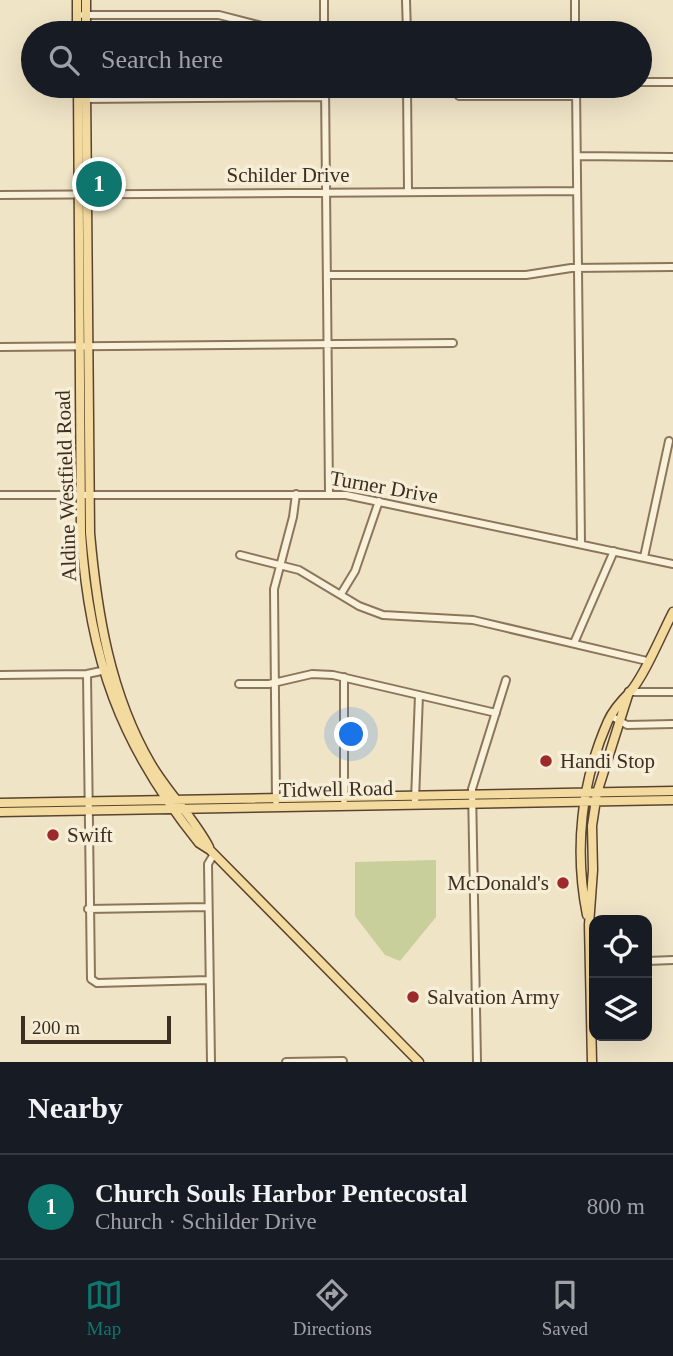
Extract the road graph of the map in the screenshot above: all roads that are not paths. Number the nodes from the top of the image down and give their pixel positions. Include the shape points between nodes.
1 (77, 0) edge
2 (86, 0) edge
3 (324, 0) edge
4 (406, 0) edge
5 (575, 0) edge
6 (81, 15) junction
7 (80, 21) edge
8 (83, 21) edge
9 (242, 21) edge
10 (324, 21) edge
11 (407, 21) edge
12 (575, 21) edge
13 (652, 82) edge
14 (673, 82) edge
15 (204, 98) edge
16 (325, 98) edge
17 (407, 98) edge
18 (576, 98) edge
19 (82, 99) joint
20 (577, 156) junction
21 (673, 157) edge
22 (408, 191) junction
23 (577, 191) junction
24 (326, 192) junction
25 (83, 194) junction
26 (0, 195) edge
27 (673, 267) edge
28 (578, 268) junction
29 (327, 275) junction
30 (326, 343) junction
31 (453, 343) dead end
32 (84, 346) junction
33 (0, 347) edge
34 (669, 441) dead end
35 (329, 493) junction
36 (296, 494) junction
37 (0, 495) edge
38 (85, 495) junction
39 (379, 501) junction
40 (581, 544) junction
41 (614, 551) junction
42 (240, 555) dead end
43 (644, 557) junction
44 (279, 564) junction
45 (673, 564) edge
46 (341, 594) junction
47 (673, 612) edge
48 (574, 643) junction
49 (647, 661) junction
50 (108, 670) junction
51 (0, 674) edge
52 (87, 674) junction
53 (344, 677) junction
54 (506, 680) dead end
55 (275, 683) junction
56 (239, 684) dead end
57 (629, 692) junction
58 (673, 692) edge
59 (419, 695) junction
60 (496, 713) junction
61 (611, 716) junction
62 (620, 723) junction
63 (673, 724) edge
64 (673, 792) edge
65 (652, 796) junction
66 (585, 798) junction
67 (596, 798) junction
68 (673, 800) edge
69 (415, 801) junction
70 (471, 801) junction
71 (344, 802) junction
72 (0, 803) edge
73 (276, 803) junction
74 (174, 805) junction
75 (88, 806) junction
76 (22, 808) junction
77 (0, 812) edge
78 (212, 852) junction
79 (208, 907) junction
80 (88, 909) junction
81 (590, 915) edge
82 (589, 925) edge
83 (673, 960) edge
84 (652, 961) edge
85 (592, 978) edge
86 (209, 980) junction
87 (343, 1061) edge
88 (211, 1062) edge
89 (286, 1062) edge
90 (419, 1062) edge
91 (477, 1062) edge
92 (592, 1062) edge

1 - 6 main road
2 - 6 main road
3 - 10 street
4 - 11 street
5 - 12 street
6 - 7 main road
6 - 8 main road
6 - 9 street via 219,15
13 - 14 street
15 - 19 street
16 - 24 street
17 - 22 street
18 - 20 street
19 - 25 main road, Aldine Westfield Road
20 - 21 street
20 - 23 street
22 - 23 street, Schilder Drive
22 - 24 street, Schilder Drive
23 - 28 street
24 - 25 street, Schilder Drive
24 - 29 street
25 - 26 street, Schilder Drive
25 - 32 main road, Aldine Westfield Road
27 - 28 street
28 - 29 street via 526,275
28 - 40 street
29 - 30 street
30 - 31 street
30 - 32 street
30 - 35 street
32 - 33 street
32 - 38 main road, Aldine Westfield Road
34 - 43 street
35 - 36 street, Turner Drive
35 - 39 street, Turner Drive
36 - 38 street, Turner Drive
36 - 44 street
37 - 38 street, Turner Drive
38 - 50 main road, Aldine Westfield Road via 86,589
39 - 40 street, Turner Drive
39 - 46 street via 355,571
40 - 41 street, Turner Drive
41 - 43 street, Turner Drive
41 - 48 street
42 - 44 street
43 - 45 street, Turner Drive
44 - 46 street via 312,576
44 - 55 street via 274,589
46 - 48 street via 383,615 463,619
47 - 49 main road
48 - 49 street
49 - 57 main road
50 - 52 street
50 - 74 main road, Aldine Westfield Road via 112,700
51 - 52 street
52 - 75 street
53 - 55 street via 312,674
53 - 59 street
53 - 71 street
54 - 60 street
55 - 56 street
55 - 73 street
57 - 58 street
57 - 61 main road
57 - 62 main road
59 - 60 street
59 - 69 street
60 - 70 street via 474,774
61 - 62 street
61 - 66 main road
62 - 63 street
62 - 67 main road
64 - 65 main road, Tidwell Road
65 - 67 main road, Tidwell Road
65 - 68 main road, Tidwell Road
66 - 67 main road, Tidwell Road
66 - 70 main road, Tidwell Road
66 - 82 main road via 581,868
67 - 81 main road
69 - 70 main road, Tidwell Road
69 - 71 main road, Tidwell Road
70 - 91 street
71 - 73 main road, Tidwell Road
72 - 76 main road, Tidwell Road
73 - 74 main road, Tidwell Road
74 - 75 main road, Tidwell Road
74 - 78 main road, Aldine Westfield Road
75 - 76 main road, Tidwell Road
75 - 80 street
76 - 77 main road, Tidwell Road
78 - 79 street
78 - 90 main road, Aldine Westfield Road
79 - 80 street
79 - 86 street
80 - 86 street via 90,976 97,983
83 - 84 street
85 - 92 main road
86 - 88 street
87 - 89 street

